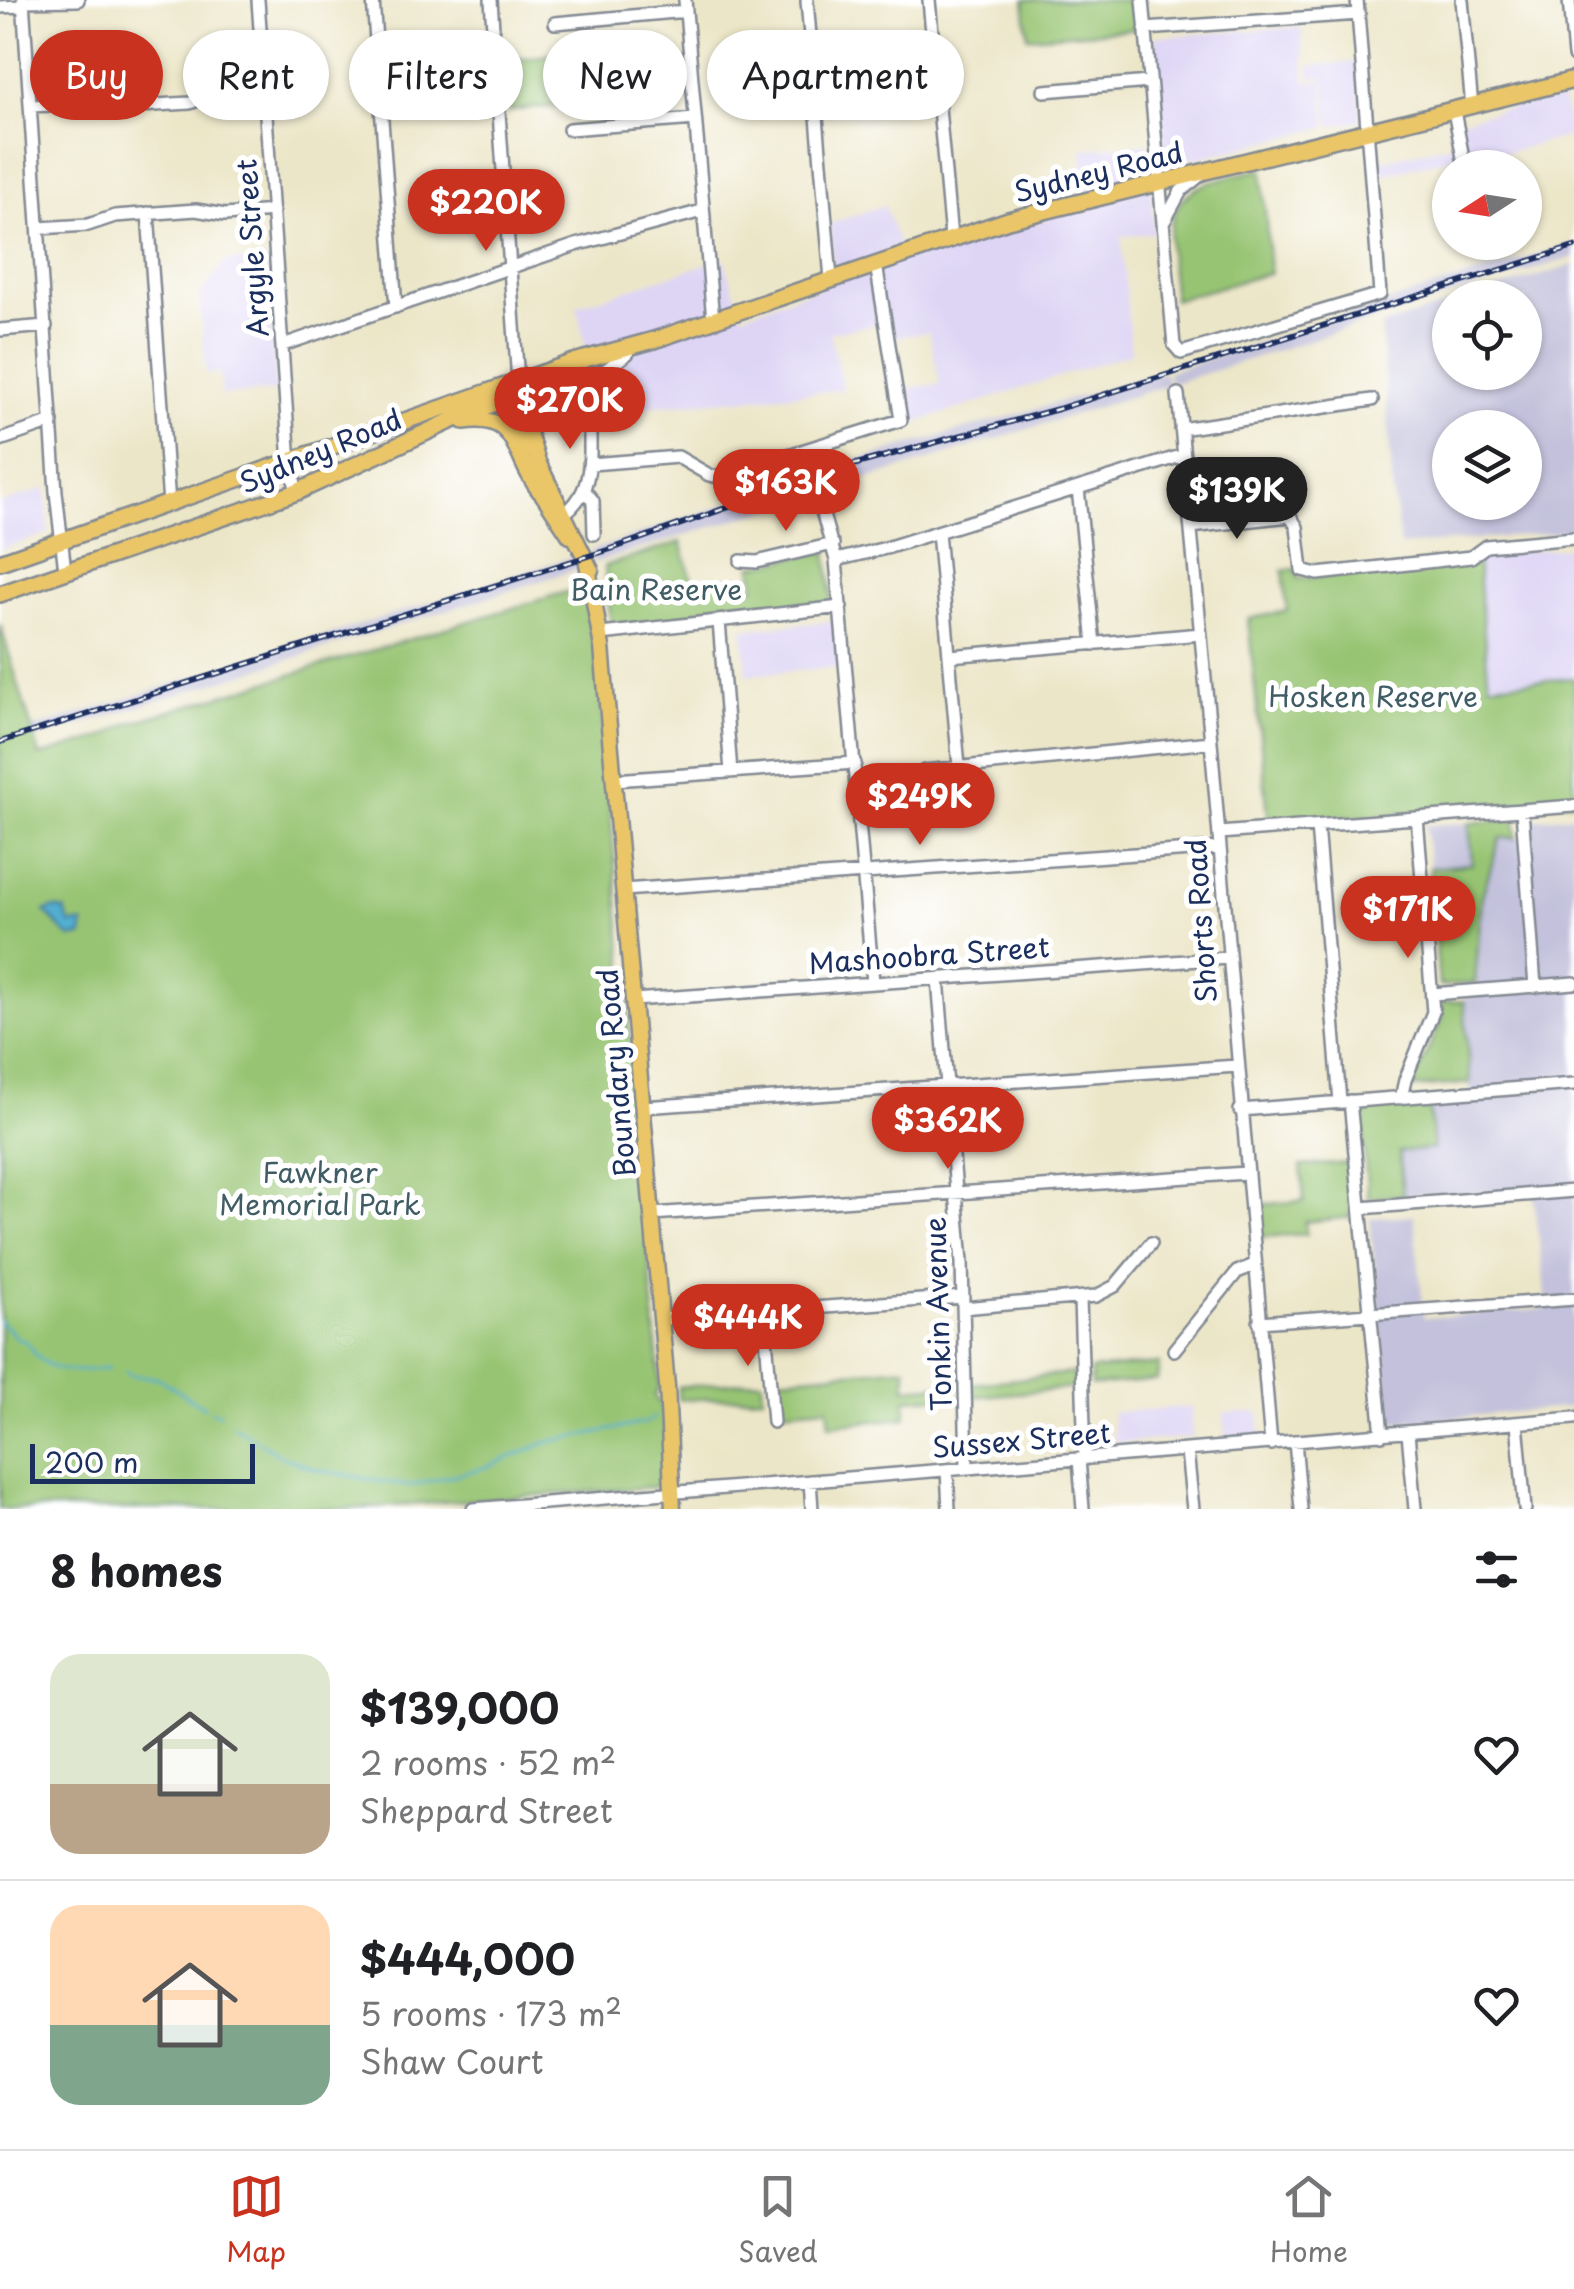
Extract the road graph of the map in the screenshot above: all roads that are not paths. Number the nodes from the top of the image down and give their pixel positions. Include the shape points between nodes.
1 (78, 0) edge
2 (258, 0) edge
3 (373, 0) edge
4 (491, 0) edge
5 (929, 0) edge
6 (1143, 0) edge
7 (1358, 0) edge
8 (1462, 0) edge
9 (1570, 0) edge
10 (807, 1) edge
11 (23, 2) edge
12 (686, 6) edge
13 (0, 7) edge
14 (1359, 14) junction
15 (555, 23) dead end
16 (1146, 29) junction
17 (260, 30) edge
18 (1574, 56) edge
19 (1149, 82) junction
20 (1571, 84) edge
21 (1044, 91) dead end
22 (30, 93) edge
23 (1472, 107) junction
24 (1454, 111) junction
25 (695, 119) junction
26 (32, 120) edge
27 (266, 120) edge
28 (569, 129) dead end
29 (1369, 132) junction
30 (1462, 150) edge
31 (1206, 170) junction
32 (1159, 182) junction
33 (1134, 188) junction
34 (702, 210) junction
35 (273, 211) junction
36 (148, 214) junction
37 (1163, 221) junction
38 (39, 228) junction
39 (950, 238) junction
40 (876, 264) junction
41 (510, 268) junction
42 (831, 279) junction
43 (396, 307) junction
44 (713, 320) junction
45 (46, 326) junction
46 (0, 330) edge
47 (654, 340) junction
48 (282, 346) junction
49 (628, 353) junction
50 (572, 373) junction
51 (519, 389) junction
52 (1178, 394) dead end
53 (1372, 400) dead end
54 (588, 414) junction
55 (52, 422) junction
56 (440, 426) junction
57 (1181, 429) junction
58 (0, 440) edge
59 (1184, 455) junction
60 (290, 463) junction
61 (591, 464) junction
62 (1078, 488) junction
63 (540, 491) junction
64 (298, 492) junction
65 (582, 495) junction
66 (169, 504) junction
67 (560, 513) junction
68 (822, 516) dead end
69 (1191, 527) junction
70 (938, 532) junction
71 (594, 534) dead end
72 (1574, 538) edge
73 (61, 542) junction
74 (832, 544) junction
75 (836, 560) junction
76 (741, 561) dead end
77 (0, 562) edge
78 (65, 571) junction
79 (0, 594) edge
80 (840, 607) junction
81 (719, 622) junction
82 (601, 634) junction
83 (1201, 634) junction
84 (1094, 644) junction
85 (950, 656) junction
86 (1211, 742) junction
87 (854, 763) junction
88 (958, 768) junction
89 (924, 771) dead end
90 (731, 772) junction
91 (614, 780) junction
92 (1574, 806) edge
93 (1522, 810) junction
94 (1417, 818) junction
95 (1317, 826) junction
96 (1219, 833) junction
97 (1220, 848) junction
98 (864, 873) junction
99 (623, 890) junction
100 (1228, 958) junction
101 (938, 978) junction
102 (873, 982) junction
103 (1574, 984) edge
104 (1535, 986) junction
105 (1432, 994) junction
106 (634, 1000) junction
107 (1236, 1066) junction
108 (1574, 1084) edge
109 (947, 1086) junction
110 (1401, 1098) junction
111 (1345, 1102) junction
112 (643, 1107) junction
113 (1240, 1110) junction
114 (1246, 1173) junction
115 (1574, 1192) edge
116 (956, 1193) junction
117 (1362, 1208) junction
118 (652, 1214) junction
119 (1151, 1243) dead end
120 (1254, 1265) junction
121 (1080, 1298) junction
122 (1574, 1299) edge
123 (963, 1302) junction
124 (764, 1312) junction
125 (1371, 1314) junction
126 (661, 1319) junction
127 (1260, 1322) junction
128 (1174, 1350) dead end
129 (1574, 1418) edge
130 (773, 1422) dead end
131 (1517, 1423) junction
132 (1408, 1432) junction
133 (1382, 1434) junction
134 (1296, 1442) junction
135 (1271, 1444) junction
136 (1188, 1451) junction
137 (1082, 1459) junction
138 (967, 1468) junction
139 (946, 1470) junction
140 (810, 1481) junction
141 (672, 1492) junction
142 (571, 1505) edge
143 (473, 1509) edge
144 (673, 1509) edge
145 (812, 1509) edge
146 (949, 1509) edge
147 (1083, 1509) edge
148 (1193, 1509) edge
149 (1302, 1509) edge
150 (1416, 1509) edge
151 (1524, 1509) edge

1 - 11 street
2 - 17 street, Argyle Street
3 - 43 street
4 - 41 street
5 - 39 street
6 - 16 street
7 - 14 street
8 - 23 street
9 - 18 street
10 - 42 street
11 - 13 street
11 - 22 street
12 - 15 street
12 - 25 street
14 - 16 street
14 - 29 street
16 - 19 street
19 - 21 street
19 - 32 street
20 - 23 highway, Sydney Road
23 - 24 highway, Sydney Road
24 - 29 highway, Sydney Road
24 - 30 street
25 - 28 street
25 - 34 street
26 - 38 street
27 - 35 street, Argyle Street
29 - 31 highway, Sydney Road
29 - 37 street via 1377,297 1177,352
31 - 32 highway, Sydney Road
31 - 37 street via 1181,191
32 - 33 highway, Sydney Road
32 - 37 street
33 - 37 street via 1153,195
33 - 39 highway, Sydney Road
34 - 41 street
34 - 44 street
35 - 36 street
35 - 48 street, Argyle Street
36 - 38 street
36 - 66 street
38 - 45 street
39 - 40 highway, Sydney Road
40 - 42 highway, Sydney Road
40 - 61 street via 901,420 718,476 682,457
41 - 43 street
41 - 51 street
42 - 44 highway, Sydney Road
43 - 48 street
44 - 47 highway, Sydney Road
45 - 46 street
45 - 55 street
47 - 49 highway, Sydney Road
47 - 51 highway, Sydney Road
48 - 60 street, Argyle Street
49 - 50 highway, Sydney Road
49 - 54 street via 594,378
50 - 51 highway, Sydney Road
50 - 54 street
51 - 56 highway, Sydney Road
51 - 60 highway, Sydney Road
51 - 63 main road, Boundary Road via 524,454
51 - 67 main road, Boundary Road
52 - 57 street, Shorts Road
53 - 57 street
54 - 61 street
55 - 58 street
55 - 73 street
56 - 63 highway via 483,419 503,426
56 - 64 highway, Sydney Road
57 - 59 street, Shorts Road
59 - 62 street
59 - 69 street, Shorts Road
60 - 64 street, Argyle Street
60 - 66 highway, Sydney Road
61 - 65 street
62 - 70 street
62 - 84 street
63 - 67 main road, Boundary Road
64 - 78 highway, Sydney Road
65 - 67 street
65 - 71 street via 592,499
66 - 73 highway, Sydney Road
67 - 82 main road, Boundary Road via 586,560
68 - 74 street
69 - 72 street via 1290,516 1302,570 1318,574
69 - 83 street, Shorts Road
70 - 75 street
70 - 85 street
73 - 77 highway, Sydney Road
73 - 78 street
74 - 75 street
74 - 76 street
75 - 80 street
78 - 79 highway, Sydney Road
80 - 81 street
80 - 87 street
81 - 82 street
81 - 90 street
82 - 91 main road, Boundary Road
83 - 84 street
83 - 86 street, Shorts Road
84 - 85 street
85 - 88 street
86 - 88 street
86 - 96 street, Shorts Road
87 - 90 street
87 - 98 street
88 - 89 street
90 - 91 street
91 - 99 main road, Boundary Road
92 - 93 street
93 - 94 street
93 - 104 street
94 - 95 street
94 - 105 street
95 - 96 street
95 - 111 street
96 - 97 street, Shorts Road
97 - 98 street
97 - 100 street, Shorts Road
98 - 99 street
98 - 102 street
99 - 106 main road, Boundary Road
100 - 101 street, Mashoobra Street
100 - 107 street, Shorts Road
101 - 102 street, Mashoobra Street
101 - 109 street, Tonkin Avenue
102 - 106 street, Mashoobra Street
103 - 104 street
104 - 105 street
105 - 110 street via 1432,1018
106 - 112 main road, Boundary Road
107 - 109 street
107 - 113 street, Shorts Road
108 - 110 street
109 - 112 street
109 - 116 street, Tonkin Avenue
110 - 111 street
111 - 113 street
111 - 117 street
112 - 118 main road, Boundary Road
113 - 114 street, Shorts Road
114 - 116 street
114 - 120 street, Shorts Road
115 - 117 street
116 - 118 street
116 - 123 street, Tonkin Avenue
117 - 125 street
118 - 126 main road, Boundary Road
119 - 121 street via 1110,1290
120 - 127 street, Shorts Road
120 - 128 street via 1237,1272
121 - 123 street
121 - 137 street
122 - 125 street
123 - 124 street
123 - 138 street, Tonkin Avenue
124 - 126 street
124 - 130 street
125 - 127 street
125 - 133 street
126 - 141 main road, Boundary Road
127 - 135 street, Shorts Road
129 - 131 street, Sussex Street
131 - 132 street, Sussex Street
131 - 151 street
132 - 133 street, Sussex Street
132 - 150 street
133 - 134 street, Sussex Street
134 - 135 street, Sussex Street
134 - 149 street
135 - 136 street, Sussex Street
136 - 137 street, Sussex Street
136 - 148 street
137 - 138 street, Sussex Street
137 - 147 street
138 - 139 street, Sussex Street
139 - 140 street, Sussex Street
139 - 146 street
140 - 141 street, Sussex Street
140 - 145 street
141 - 142 street, Sussex Street
141 - 144 main road, Boundary Road
142 - 143 street, Sussex Street

